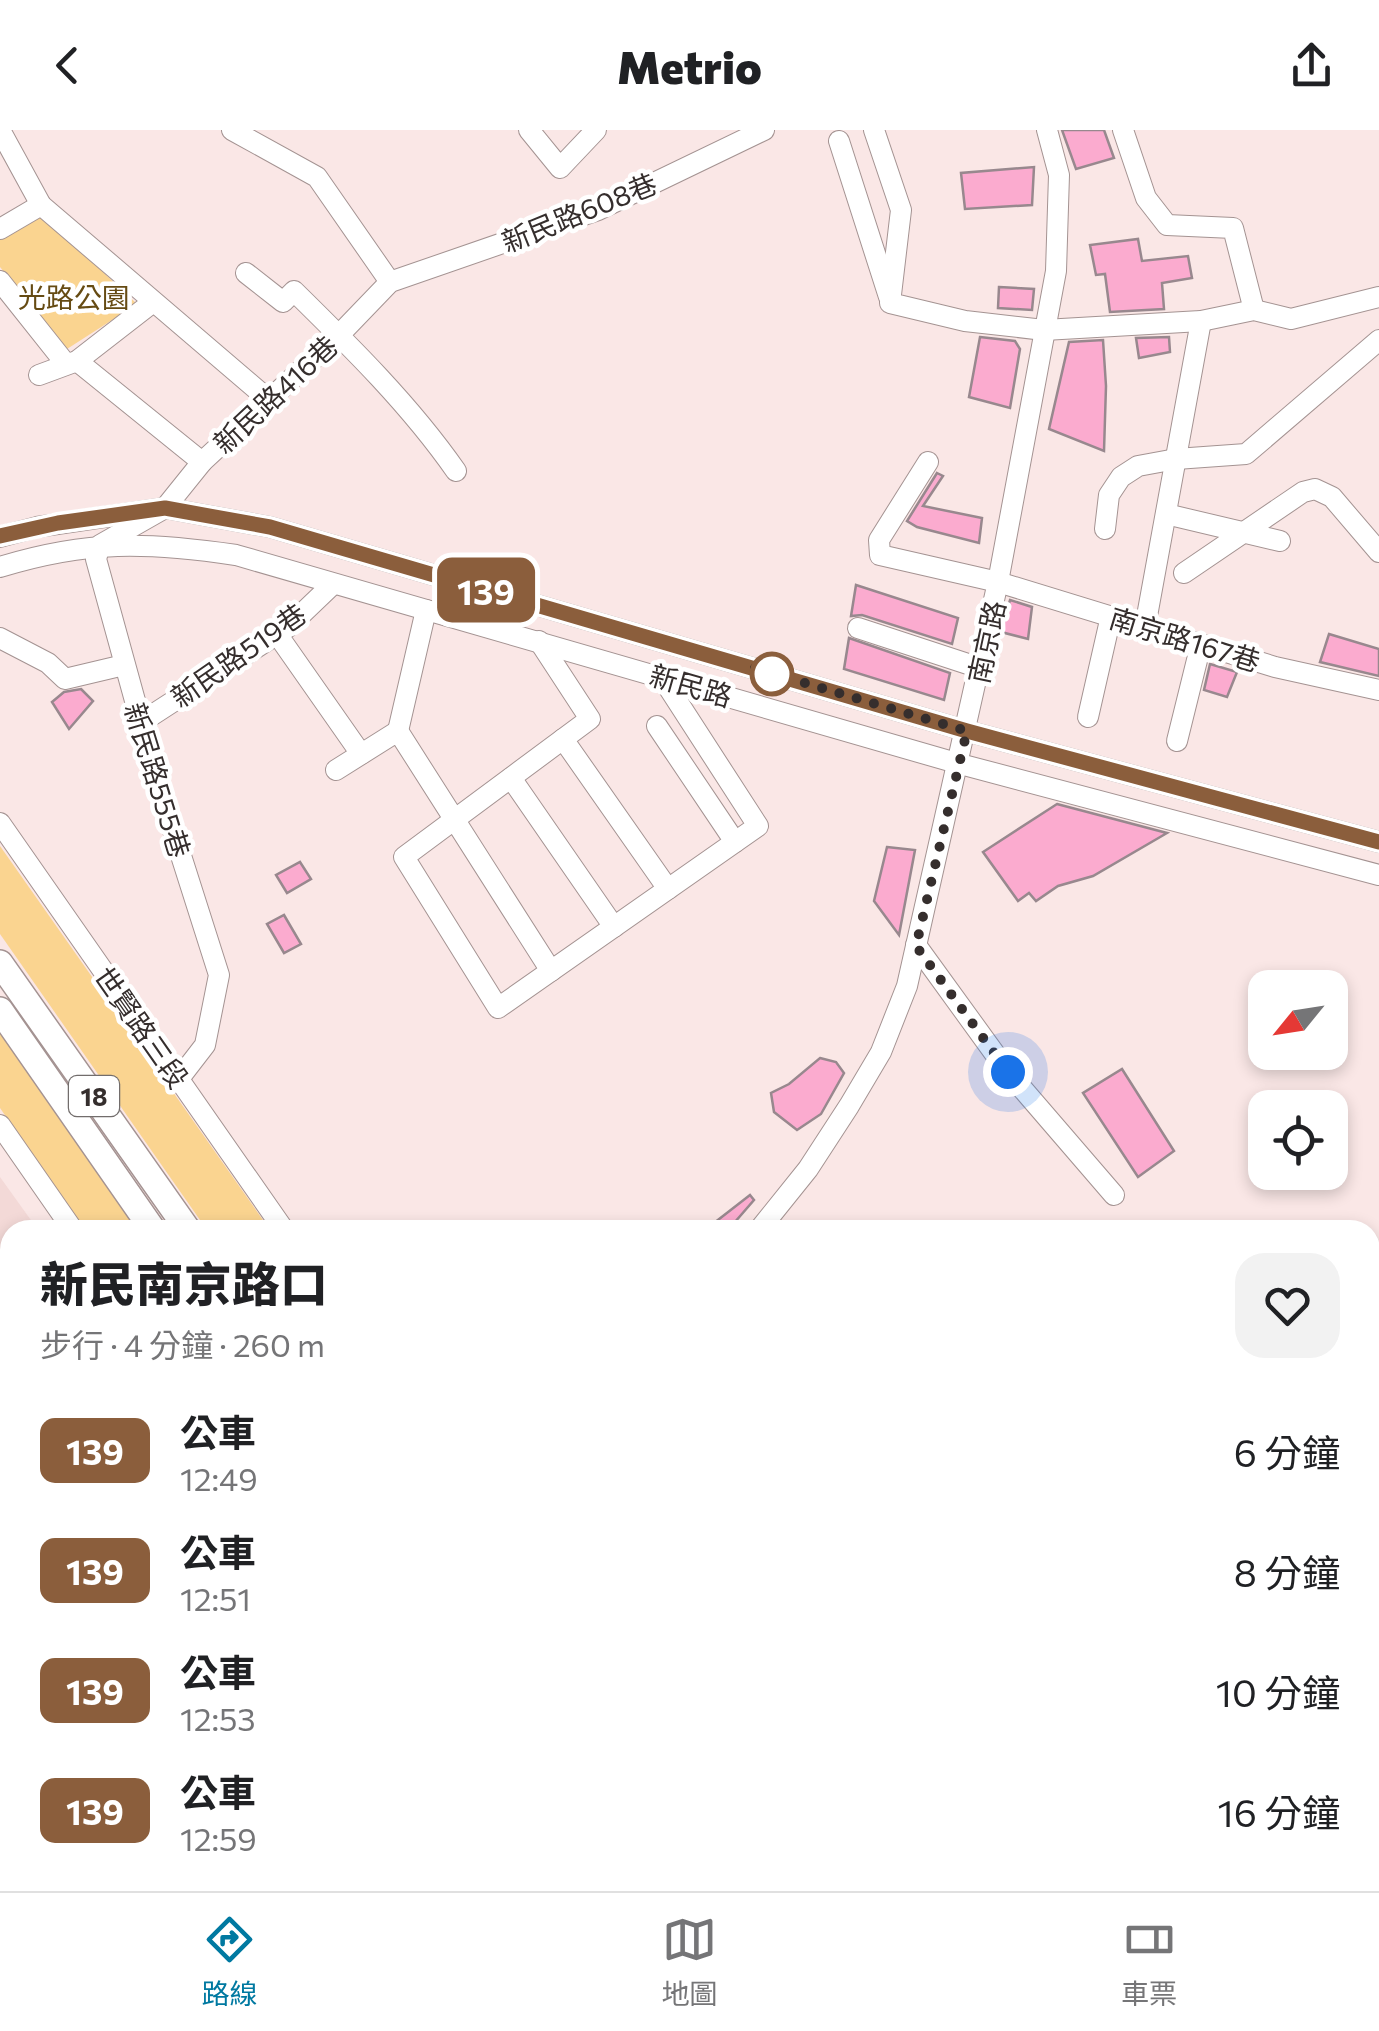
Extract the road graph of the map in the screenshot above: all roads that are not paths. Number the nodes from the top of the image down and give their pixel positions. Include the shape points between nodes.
1 (0, 130) edge
2 (232, 130) edge
3 (529, 130) edge
4 (596, 130) edge
5 (764, 130) edge
6 (874, 130) edge
7 (1047, 130) edge
8 (1123, 130) edge
9 (839, 142) dead end
10 (40, 205) junction
11 (0, 228) edge
12 (246, 272) dead end
13 (0, 281) edge
14 (390, 282) junction
15 (1379, 297) edge
16 (152, 302) junction
17 (890, 302) junction
18 (1254, 310) junction
19 (1201, 321) junction
20 (1044, 330) junction
21 (339, 335) junction
22 (1379, 340) edge
23 (72, 362) junction
24 (39, 375) dead end
25 (269, 400) junction
26 (1176, 459) junction
27 (202, 462) junction
28 (928, 462) dead end
29 (456, 472) dead end
30 (165, 508) junction
31 (1166, 514) junction
32 (1105, 529) dead end
33 (1242, 532) junction
34 (0, 536) edge
35 (1280, 541) dead end
36 (100, 545) junction
37 (1379, 552) edge
38 (0, 567) edge
39 (1184, 573) dead end
40 (998, 582) junction
41 (332, 584) junction
42 (426, 610) junction
43 (1111, 616) junction
44 (1145, 627) junction
45 (858, 628) dead end
46 (278, 634) junction
47 (0, 638) edge
48 (540, 641) junction
49 (1201, 644) junction
50 (124, 665) junction
51 (980, 668) junction
52 (660, 676) junction
53 (1377, 689) edge
54 (1088, 717) dead end
55 (140, 723) junction
56 (657, 726) dead end
57 (398, 731) junction
58 (967, 731) junction
59 (563, 739) junction
60 (1177, 741) dead end
61 (361, 754) junction
62 (960, 764) junction
63 (336, 770) dead end
64 (511, 778) junction
65 (453, 822) junction
66 (0, 824) edge
67 (735, 842) junction
68 (1379, 842) edge
69 (1379, 875) edge
70 (668, 888) junction
71 (614, 927) junction
72 (916, 946) junction
73 (0, 963) edge
74 (551, 971) junction
75 (0, 1010) edge
76 (178, 1080) junction
77 (0, 1125) edge
78 (1114, 1196) dead end
79 (66, 1220) edge
80 (146, 1220) edge
81 (181, 1220) edge
82 (277, 1220) edge
83 (767, 1220) edge

1 - 10 street
2 - 14 street via 317,177
3 - 4 street via 560,168
5 - 14 street, 新民路608巷 via 598,210
6 - 17 street via 902,210
7 - 20 street, 南京路 via 1058,176 1058,228
8 - 18 street via 1146,198 1167,225 1234,228
9 - 17 street
10 - 11 street
10 - 16 street
12 - 21 street via 283,302 294,290
13 - 23 street
14 - 21 street, 新民路416巷
15 - 18 street via 1291,319
16 - 23 street
16 - 25 street
17 - 20 street via 965,321
18 - 19 street
19 - 20 street
19 - 26 street
20 - 40 street, 南京路
21 - 25 street, 新民路416巷
21 - 29 street
22 - 26 street via 1246,454
23 - 24 street
23 - 27 street
25 - 27 street, 新民路416巷
26 - 31 street
26 - 32 street via 1138,466 1122,477 1109,495
27 - 30 street, 新民路416巷
28 - 40 street, 南京路167巷 via 879,540 880,555
30 - 34 street, 新民路
30 - 36 street
30 - 58 street, 新民路 via 318,538
31 - 33 street
31 - 44 street
33 - 35 street
33 - 37 street via 1315,488 1332,496
33 - 39 street
36 - 38 street, 新民路
36 - 41 street, 新民路 via 236,555
36 - 50 street, 新民路555巷 via 96,560
40 - 43 street, 南京路167巷
40 - 51 street, 南京路
41 - 42 street, 新民路
41 - 46 street, 新民路519巷
42 - 48 street, 新民路
42 - 57 street
43 - 44 street, 南京路167巷
43 - 54 street
44 - 49 street, 南京路167巷
45 - 51 street
46 - 55 street, 新民路519巷
46 - 61 street
47 - 50 street via 65,678
48 - 52 street, 新民路
48 - 59 street via 590,719
49 - 53 street, 南京路167巷
49 - 60 street
50 - 55 street, 新民路555巷
51 - 58 street, 南京路
52 - 62 street, 新民路
52 - 67 street via 758,826
55 - 76 street, 新民路555巷 via 218,974 206,1044
56 - 67 street
57 - 61 street
57 - 65 street
58 - 62 street, 南京路
58 - 68 street, 新民路
59 - 64 street
59 - 70 street
61 - 63 street
62 - 69 street, 新民路
62 - 72 street, 南京路
64 - 65 street
64 - 71 street
65 - 74 street
65 - 74 street via 404,857 498,1008
66 - 76 street, 世賢路三段
67 - 70 street
70 - 71 street
71 - 74 street
72 - 78 street via 1008,1072
72 - 83 street, 南京路 via 881,1052 808,1169
73 - 81 main road, 18
75 - 80 main road, 18
76 - 82 street, 世賢路三段
77 - 79 street

